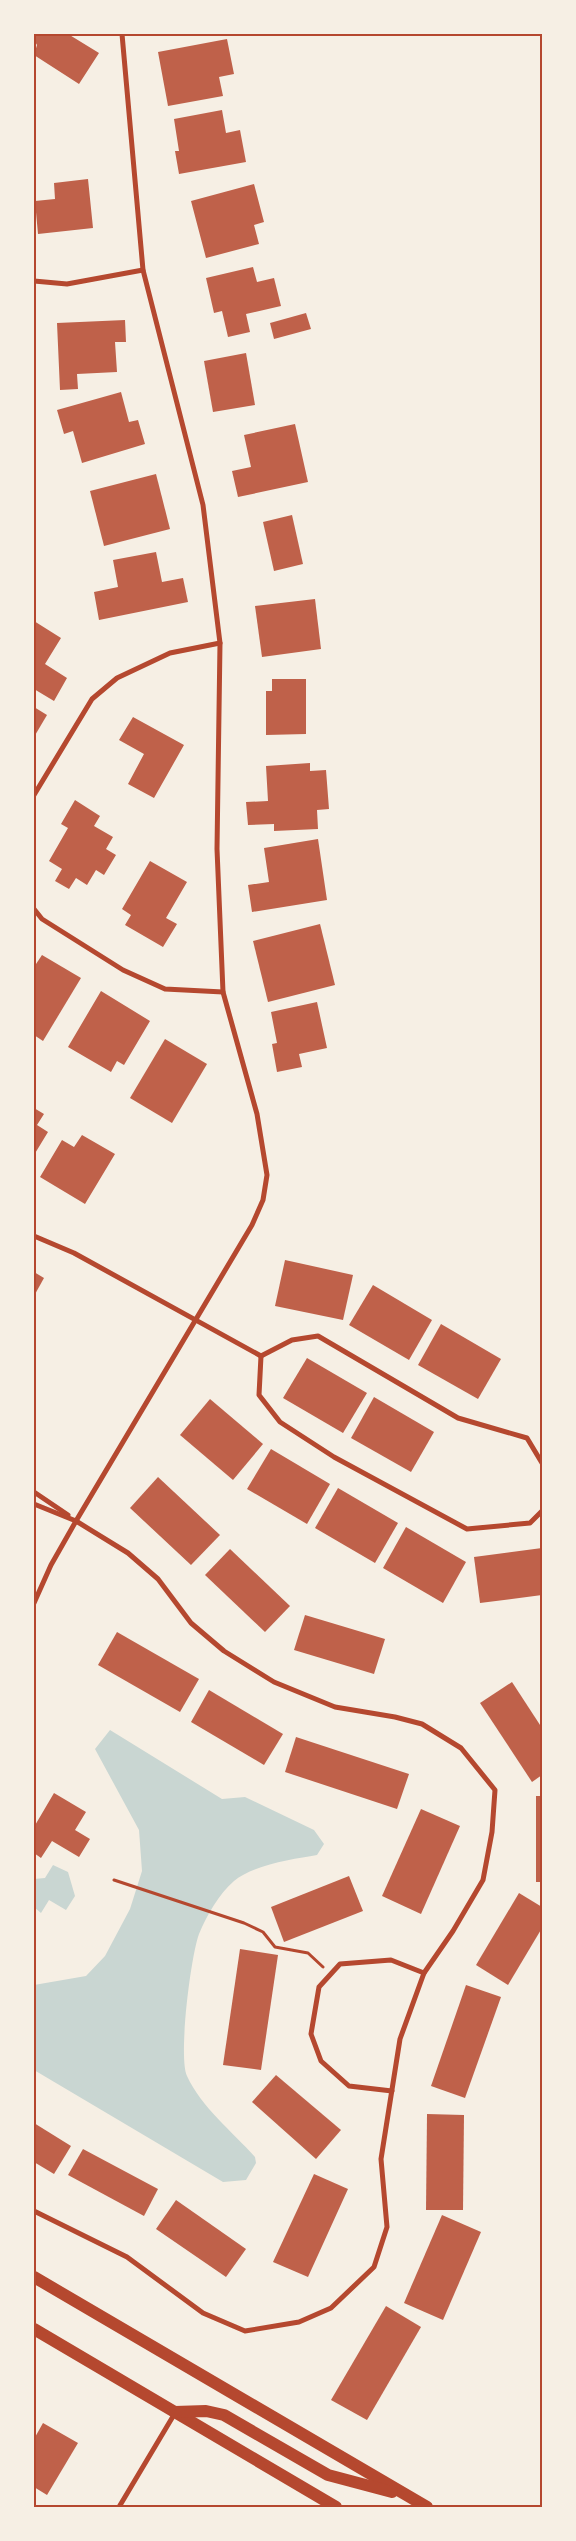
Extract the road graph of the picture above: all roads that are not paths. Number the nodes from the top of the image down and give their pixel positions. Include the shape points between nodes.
1 (122, 34) edge
2 (143, 270) junction
3 (34, 281) edge
4 (220, 643) junction
5 (34, 795) edge
6 (34, 910) edge
7 (223, 992) junction
8 (34, 1236) edge
9 (195, 1322) junction
10 (261, 1356) junction
11 (542, 1464) edge
12 (34, 1492) edge
13 (34, 1504) edge
14 (542, 1511) edge
15 (76, 1521) junction
16 (34, 1603) edge
17 (424, 1974) junction
18 (392, 2091) junction
19 (34, 2211) edge
20 (34, 2277) edge
21 (34, 2329) edge
22 (176, 2412) junction
23 (409, 2497) junction
24 (119, 2507) edge
25 (336, 2507) edge
26 (427, 2507) edge

1 - 2 street
2 - 3 street via 67,284
2 - 4 street via 203,505
4 - 5 street via 170,653 118,678 92,699
4 - 7 street via 216,849
6 - 7 street via 42,919 124,970 165,990
7 - 9 street via 256,1114 267,1175 263,1200 252,1225
8 - 9 street via 74,1253
9 - 10 street
9 - 15 street
10 - 11 street via 292,1340 318,1336 458,1418 527,1438
10 - 14 street via 259,1395 280,1422 420,1506 467,1530 530,1523
12 - 15 street
13 - 15 street
15 - 16 street
15 - 17 street via 128,1553 158,1579 191,1623 224,1651 274,1682 335,1707 422,1724 461,1748 495,1790 492,1832 483,1880
17 - 18 street via 400,2039
17 - 18 street via 390,1960 340,1964 319,1988 311,2034 321,2061 349,2086
18 - 19 street via 382,2159 386,2227 374,2267 331,2308 298,2322 245,2331 203,2313 127,2257
20 - 23 main road
21 - 22 main road
22 - 23 main road via 206,2411 224,2415 328,2475
22 - 24 street
22 - 25 main road
23 - 26 main road

